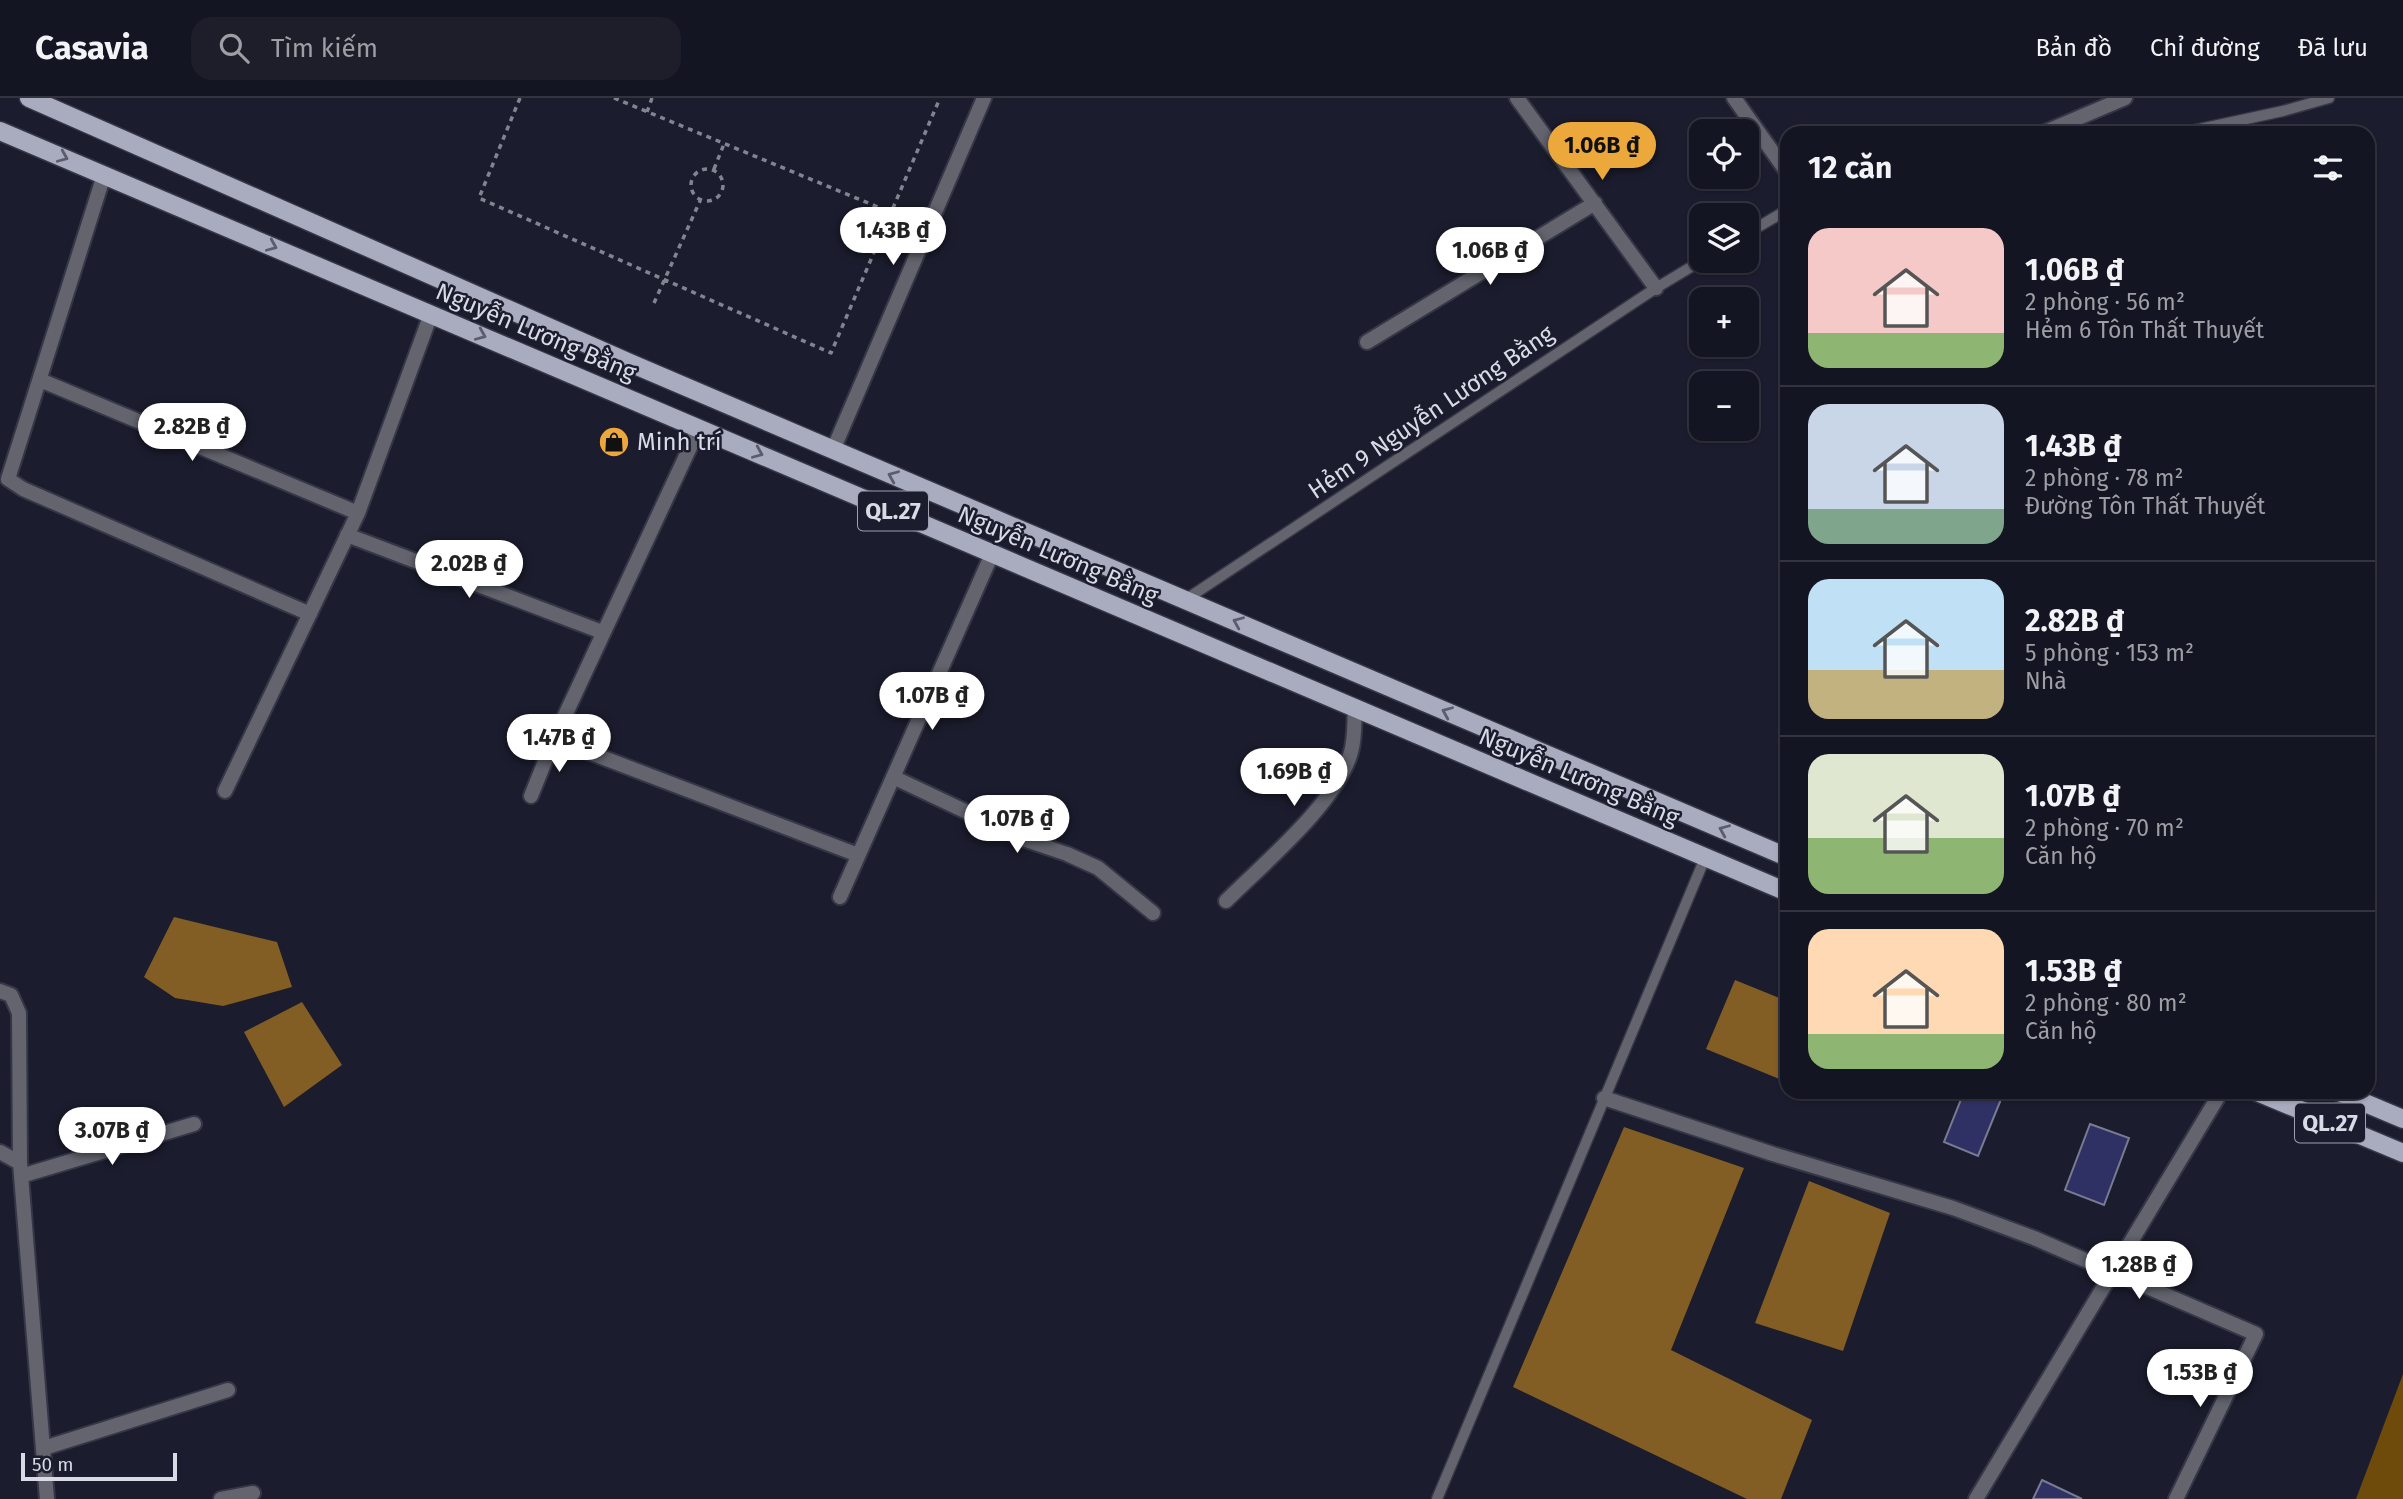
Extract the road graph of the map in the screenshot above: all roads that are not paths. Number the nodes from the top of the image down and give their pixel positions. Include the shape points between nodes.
1 (29, 98) edge
2 (984, 98) edge
3 (1517, 98) edge
4 (1734, 98) edge
5 (2125, 98) edge
6 (2329, 98) edge
7 (2059, 126) edge
8 (2213, 126) edge
9 (0, 131) edge
10 (1780, 162) edge
11 (104, 175) junction
12 (1595, 203) junction
13 (1780, 214) edge
14 (1759, 226) edge
15 (1689, 268) edge
16 (1656, 288) junction
17 (431, 314) junction
18 (1367, 342) dead end
19 (630, 363) junction
20 (40, 380) junction
21 (617, 393) junction
22 (699, 428) junction
23 (833, 450) junction
24 (4, 480) edge
25 (358, 513) junction
26 (347, 535) junction
27 (992, 554) junction
28 (1185, 600) junction
29 (310, 614) junction
30 (602, 632) junction
31 (1355, 709) junction
32 (554, 739) junction
33 (893, 777) junction
34 (225, 791) dead end
35 (531, 796) dead end
36 (1780, 853) edge
37 (858, 855) junction
38 (1705, 858) junction
39 (1780, 889) edge
40 (840, 897) dead end
41 (1226, 901) dead end
42 (1153, 913) dead end
43 (0, 990) edge
44 (1604, 1098) junction
45 (2217, 1099) edge
46 (2274, 1099) edge
47 (2356, 1099) edge
48 (2403, 1119) edge
49 (194, 1124) dead end
50 (0, 1152) edge
51 (2403, 1153) edge
52 (20, 1169) junction
53 (2113, 1271) junction
54 (228, 1390) dead end
55 (44, 1448) junction
56 (253, 1493) dead end
57 (47, 1499) edge
58 (220, 1499) edge
59 (1437, 1499) edge
60 (1976, 1499) edge
61 (2176, 1499) edge

1 - 19 main road, Nguyễn Lương Bằng / QL.27
2 - 23 street
3 - 12 street
4 - 10 street
5 - 7 street
6 - 8 lane
9 -> 11 main road, Nguyễn Lương Bằng / QL.27
11 -> 17 main road, Nguyễn Lương Bằng / QL.27
11 - 20 street
12 - 16 street
12 - 18 street
13 - 14 lane
15 - 16 lane, Hẻm 9 Nguyễn Lương Bằng
16 - 28 lane, Hẻm 9 Nguyễn Lương Bằng
17 -> 21 main road, Nguyễn Lương Bằng / QL.27
17 - 25 street
19 - 21 main road
19 - 23 main road, Nguyễn Lương Bằng / QL.27
20 - 24 street
20 - 25 street
21 - 22 main road, Nguyễn Lương Bằng / QL.27
22 -> 27 main road, Nguyễn Lương Bằng / QL.27
22 - 30 street
28 -> 23 main road, Nguyễn Lương Bằng / QL.27
24 - 29 street
25 - 26 street
26 - 29 street
26 - 30 street
27 - 31 main road, Nguyễn Lương Bằng / QL.27
27 - 33 street
36 -> 28 main road, Nguyễn Lương Bằng / QL.27
29 - 34 street
30 - 32 street
31 - 38 main road, Nguyễn Lương Bằng / QL.27
31 - 41 street via 1352,750 1340,779
32 - 35 street
32 - 37 street
33 - 37 street
33 - 42 street via 1026,840 1098,868
37 - 40 street
38 - 39 main road, Nguyễn Lương Bằng / QL.27
38 - 44 lane
43 - 52 street via 10,995 19,1013
44 - 53 street via 1953,1208
44 - 59 lane
45 - 53 street
46 - 51 main road, QL.27
47 - 48 main road, QL.27
49 - 52 street
50 - 52 street
52 - 55 street
53 - 60 street
53 - 61 street via 2256,1334
54 - 55 street
55 - 57 street
56 - 58 street

